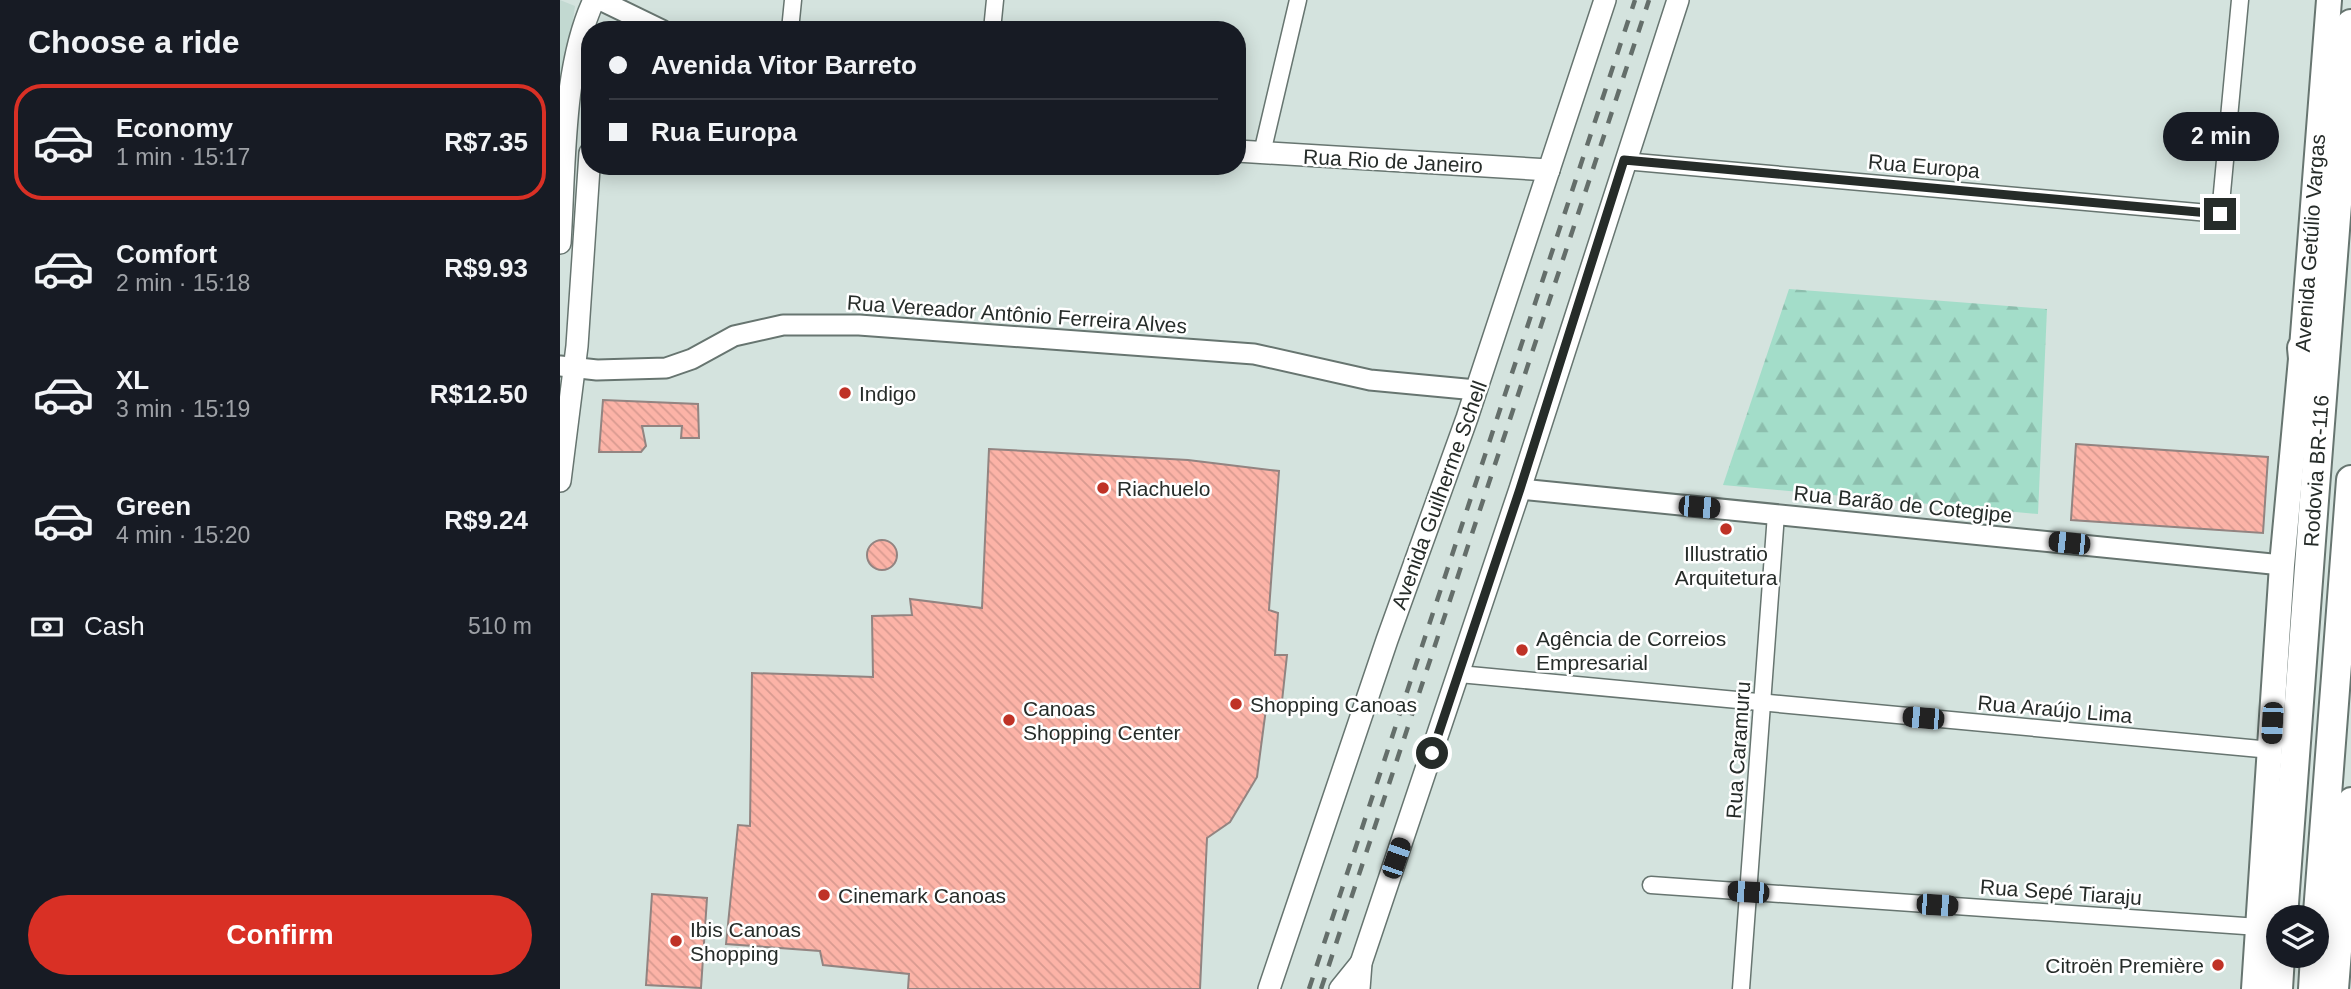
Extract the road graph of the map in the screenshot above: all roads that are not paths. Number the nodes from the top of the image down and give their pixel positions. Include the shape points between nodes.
1 (596, 0) edge
2 (793, 0) edge
3 (995, 0) edge
4 (1298, 0) edge
5 (1605, 0) edge
6 (1678, 0) edge
7 (2240, 0) edge
8 (2329, 0) edge
9 (585, 21) edge
10 (600, 21) edge
11 (642, 21) edge
12 (791, 21) edge
13 (993, 21) edge
14 (2351, 24) edge
15 (581, 38) edge
16 (564, 105) edge
17 (1246, 152) edge
18 (1262, 153) junction
19 (1624, 160) junction
20 (1549, 170) junction
21 (588, 175) edge
22 (560, 243) edge
23 (2302, 348) junction
24 (567, 367) edge
25 (1476, 390) junction
26 (560, 481) edge
27 (2351, 482) edge
28 (2314, 483) junction
29 (1520, 489) junction
30 (1776, 514) junction
31 (2282, 565) junction
32 (1459, 674) junction
33 (1763, 704) junction
34 (2271, 750) junction
35 (2351, 800) edge
36 (1651, 886) dead end
37 (1748, 892) junction
38 (2271, 905) edge
39 (2273, 905) edge
40 (2319, 905) edge
41 (2266, 922) edge
42 (2266, 942) edge
43 (1361, 963) junction
44 (2279, 968) edge
45 (2314, 968) edge
46 (1269, 989) edge
47 (1340, 989) edge
48 (1359, 989) edge
49 (1741, 989) edge
50 (2254, 989) edge
51 (2278, 989) edge
52 (2313, 989) edge
53 (2336, 989) edge

1 - 9 main road
1 - 10 main road
1 - 11 street
2 - 12 street
3 - 13 street
4 - 18 street
5 - 20 main road, Avenida Guilherme Schell
6 - 19 main road
7 - 19 street, Rua Europa via 2220,214
8 - 23 main road, Avenida Getúlio Vargas
14 - 28 highway, Rodovia BR-116
15 - 16 main road
16 - 22 main road
17 - 18 main road, Rua Rio de Janeiro
18 - 20 main road, Rua Rio de Janeiro
19 - 29 main road
20 - 25 main road, Avenida Guilherme Schell
21 - 24 main road
23 - 28 highway
23 - 31 main road, Avenida Getúlio Vargas
24 - 25 street, Rua Vereador Antônio Ferreira Alves via 666,368 734,336 783,325 859,325 1254,354 1370,380
24 - 26 main road
25 - 46 main road, Avenida Guilherme Schell
27 - 40 highway, Rodovia BR-116
28 - 39 highway, Rodovia BR-116 via 2310,564
29 - 30 street, Rua Barão de Cotegipe
29 - 32 main road
30 - 31 street, Rua Barão de Cotegipe
30 - 33 street, Rua Caramuru
31 - 34 main road, Avenida Getúlio Vargas
32 - 33 street, Rua Araújo Lima
32 - 43 main road
33 - 34 street, Rua Araújo Lima
33 - 37 street, Rua Caramuru
34 - 38 main road, Avenida Getúlio Vargas
35 - 53 main road
36 - 37 street, Rua Sepé Tiaraju
37 - 41 street, Rua Sepé Tiaraju
37 - 49 street, Rua Caramuru
42 - 50 main road, Avenida Getúlio Vargas
43 - 47 main road
43 - 48 main road
44 - 51 highway
45 - 52 highway

